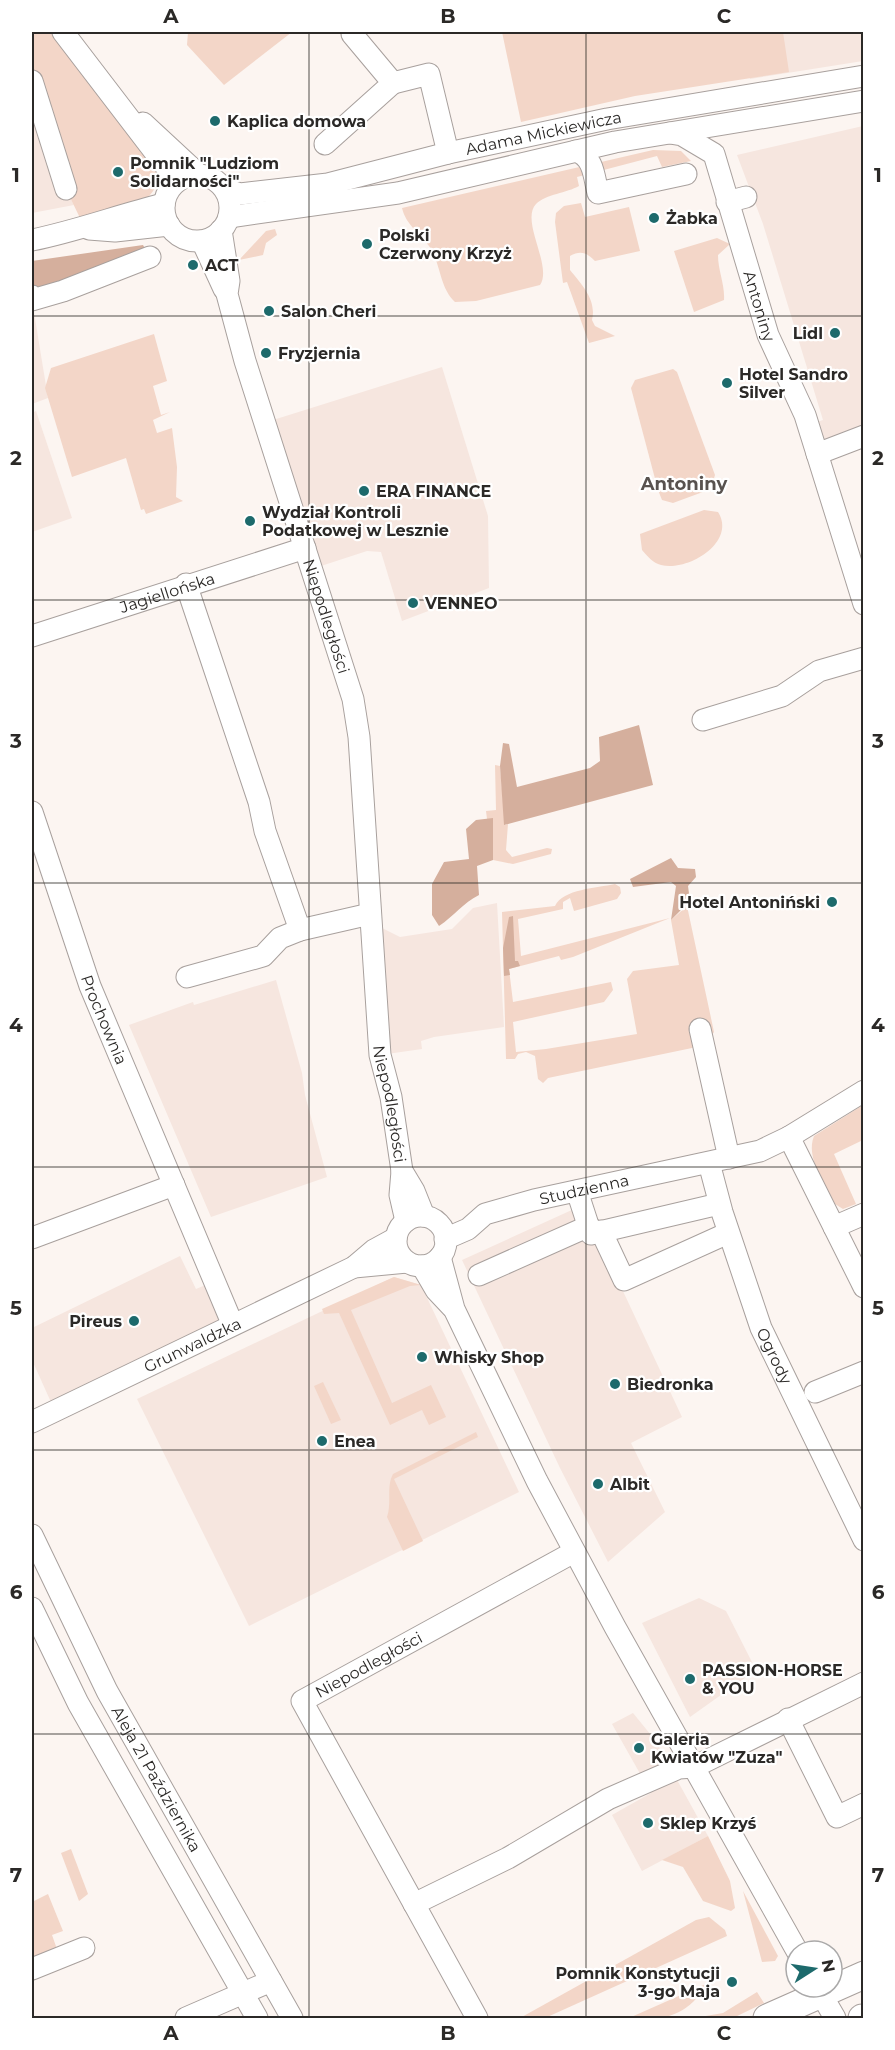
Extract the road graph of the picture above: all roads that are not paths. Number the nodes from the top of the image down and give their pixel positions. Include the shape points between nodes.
1 (63, 32) edge
2 (352, 33) dead end
3 (864, 76) edge
4 (32, 81) edge
5 (393, 83) junction
6 (864, 101) edge
7 (122, 106) junction
8 (744, 119) junction
9 (667, 133) junction
10 (325, 144) dead end
11 (448, 153) junction
12 (588, 153) junction
13 (714, 154) junction
14 (198, 174) junction
15 (686, 174) dead end
16 (177, 181) junction
17 (66, 189) dead end
18 (225, 189) junction
19 (164, 204) junction
20 (225, 224) junction
21 (169, 225) junction
22 (86, 229) junction
23 (32, 240) edge
24 (202, 241) junction
25 (150, 257) dead end
26 (228, 294) junction
27 (32, 296) edge
28 (864, 436) edge
29 (817, 454) junction
30 (305, 548) junction
31 (186, 584) junction
32 (864, 604) edge
33 (32, 636) edge
34 (864, 658) edge
35 (703, 720) dead end
36 (32, 812) edge
37 (38, 852) edge
38 (370, 914) junction
39 (300, 930) junction
40 (187, 977) dead end
41 (700, 1029) dead end
42 (864, 1091) edge
43 (789, 1137) junction
44 (719, 1160) junction
45 (174, 1185) junction
46 (577, 1191) junction
47 (719, 1204) junction
48 (864, 1214) edge
49 (834, 1227) junction
50 (595, 1228) junction
51 (728, 1233) junction
52 (32, 1239) edge
53 (422, 1240) junction
54 (479, 1275) dead end
55 (864, 1287) edge
56 (232, 1323) junction
57 (864, 1372) edge
58 (815, 1392) dead end
59 (32, 1422) edge
60 (32, 1535) edge
61 (864, 1540) edge
62 (574, 1552) junction
63 (32, 1608) edge
64 (864, 1683) edge
65 (788, 1719) junction
66 (694, 1767) junction
67 (864, 1804) edge
68 (414, 1904) junction
69 (790, 1939) edge
70 (84, 1948) dead end
71 (32, 1969) edge
72 (864, 1975) edge
73 (271, 1981) junction
74 (844, 1982) edge
75 (243, 1994) junction
76 (804, 1999) edge
77 (824, 1999) edge
78 (186, 2019) edge
79 (257, 2019) edge
80 (292, 2019) edge
81 (477, 2019) edge
82 (767, 2019) edge
83 (835, 2019) edge

1 - 7 street
2 - 5 street
3 - 11 street, Adama Mickiewicza via 607,119
4 - 17 street
5 - 10 street
5 - 11 street via 429,74
6 - 8 street, Adama Mickiewicza
7 - 14 street
7 - 16 street
8 - 9 street, Adama Mickiewicza
8 - 13 street via 732,128
9 - 12 street, Adama Mickiewicza
9 - 13 street via 682,135
11 - 18 street, Adama Mickiewicza via 328,184 240,194
12 - 15 street via 598,193
12 - 20 street, Adama Mickiewicza
13 - 29 street, Antoniny via 737,199 768,335 801,404
14 - 16 street
14 - 18 street via 208,176
16 - 19 street
18 - 20 street via 229,198
19 - 21 street
19 - 22 street via 113,217
20 - 24 street
20 - 26 street, Niepodległości
21 - 22 street via 116,231
21 - 24 street via 183,238
22 - 23 street
24 - 26 street, Niepodległości
25 - 27 street via 63,291 32,300
26 - 30 street, Niepodległości
28 - 29 street
29 - 32 street, Antoniny
30 - 31 street, Jagiellońska
30 - 38 street, Niepodległości via 353,699
31 - 33 street, Jagiellońska
31 - 39 street
34 - 35 street via 819,671 782,696
36 - 37 street, Prochownia
37 - 45 street, Prochownia
38 - 39 street
38 - 53 street, Niepodległości via 380,1055 391,1097 402,1172 414,1191
39 - 40 street via 280,938 263,956
41 - 44 street
42 - 43 street, Studzienna
43 - 44 street, Studzienna via 760,1151
43 - 49 street
44 - 46 street, Studzienna
44 - 47 street, Ogrody
45 - 52 street
45 - 56 street, Prochownia
46 - 50 street
46 - 53 street, Studzienna via 485,1214 463,1215
47 - 50 street
47 - 51 street, Ogrody
48 - 49 street
49 - 55 street
50 - 51 street via 624,1280
50 - 54 street
51 - 61 street, Ogrody via 760,1328
53 - 56 street, Grunwaldzka
53 - 62 street, Niepodległości
56 - 59 street, Grunwaldzka
57 - 58 street, Ogrody
60 - 73 street, Aleja 21 Października via 107,1690
62 - 66 street, Niepodległości
62 - 68 street, Niepodległości via 302,1701
63 - 75 street, Aleja 21 Października via 78,1703
64 - 65 street
65 - 66 street
65 - 67 street via 837,1816
66 - 68 street via 679,1768 608,1799 508,1858
66 - 69 street, Niepodległości
68 - 81 street, Niepodległości
70 - 71 street
72 - 74 main road
73 - 75 street
73 - 80 street, Aleja 21 Października
75 - 78 street
75 - 79 street, Aleja 21 Października
76 - 82 main road
77 - 83 street

